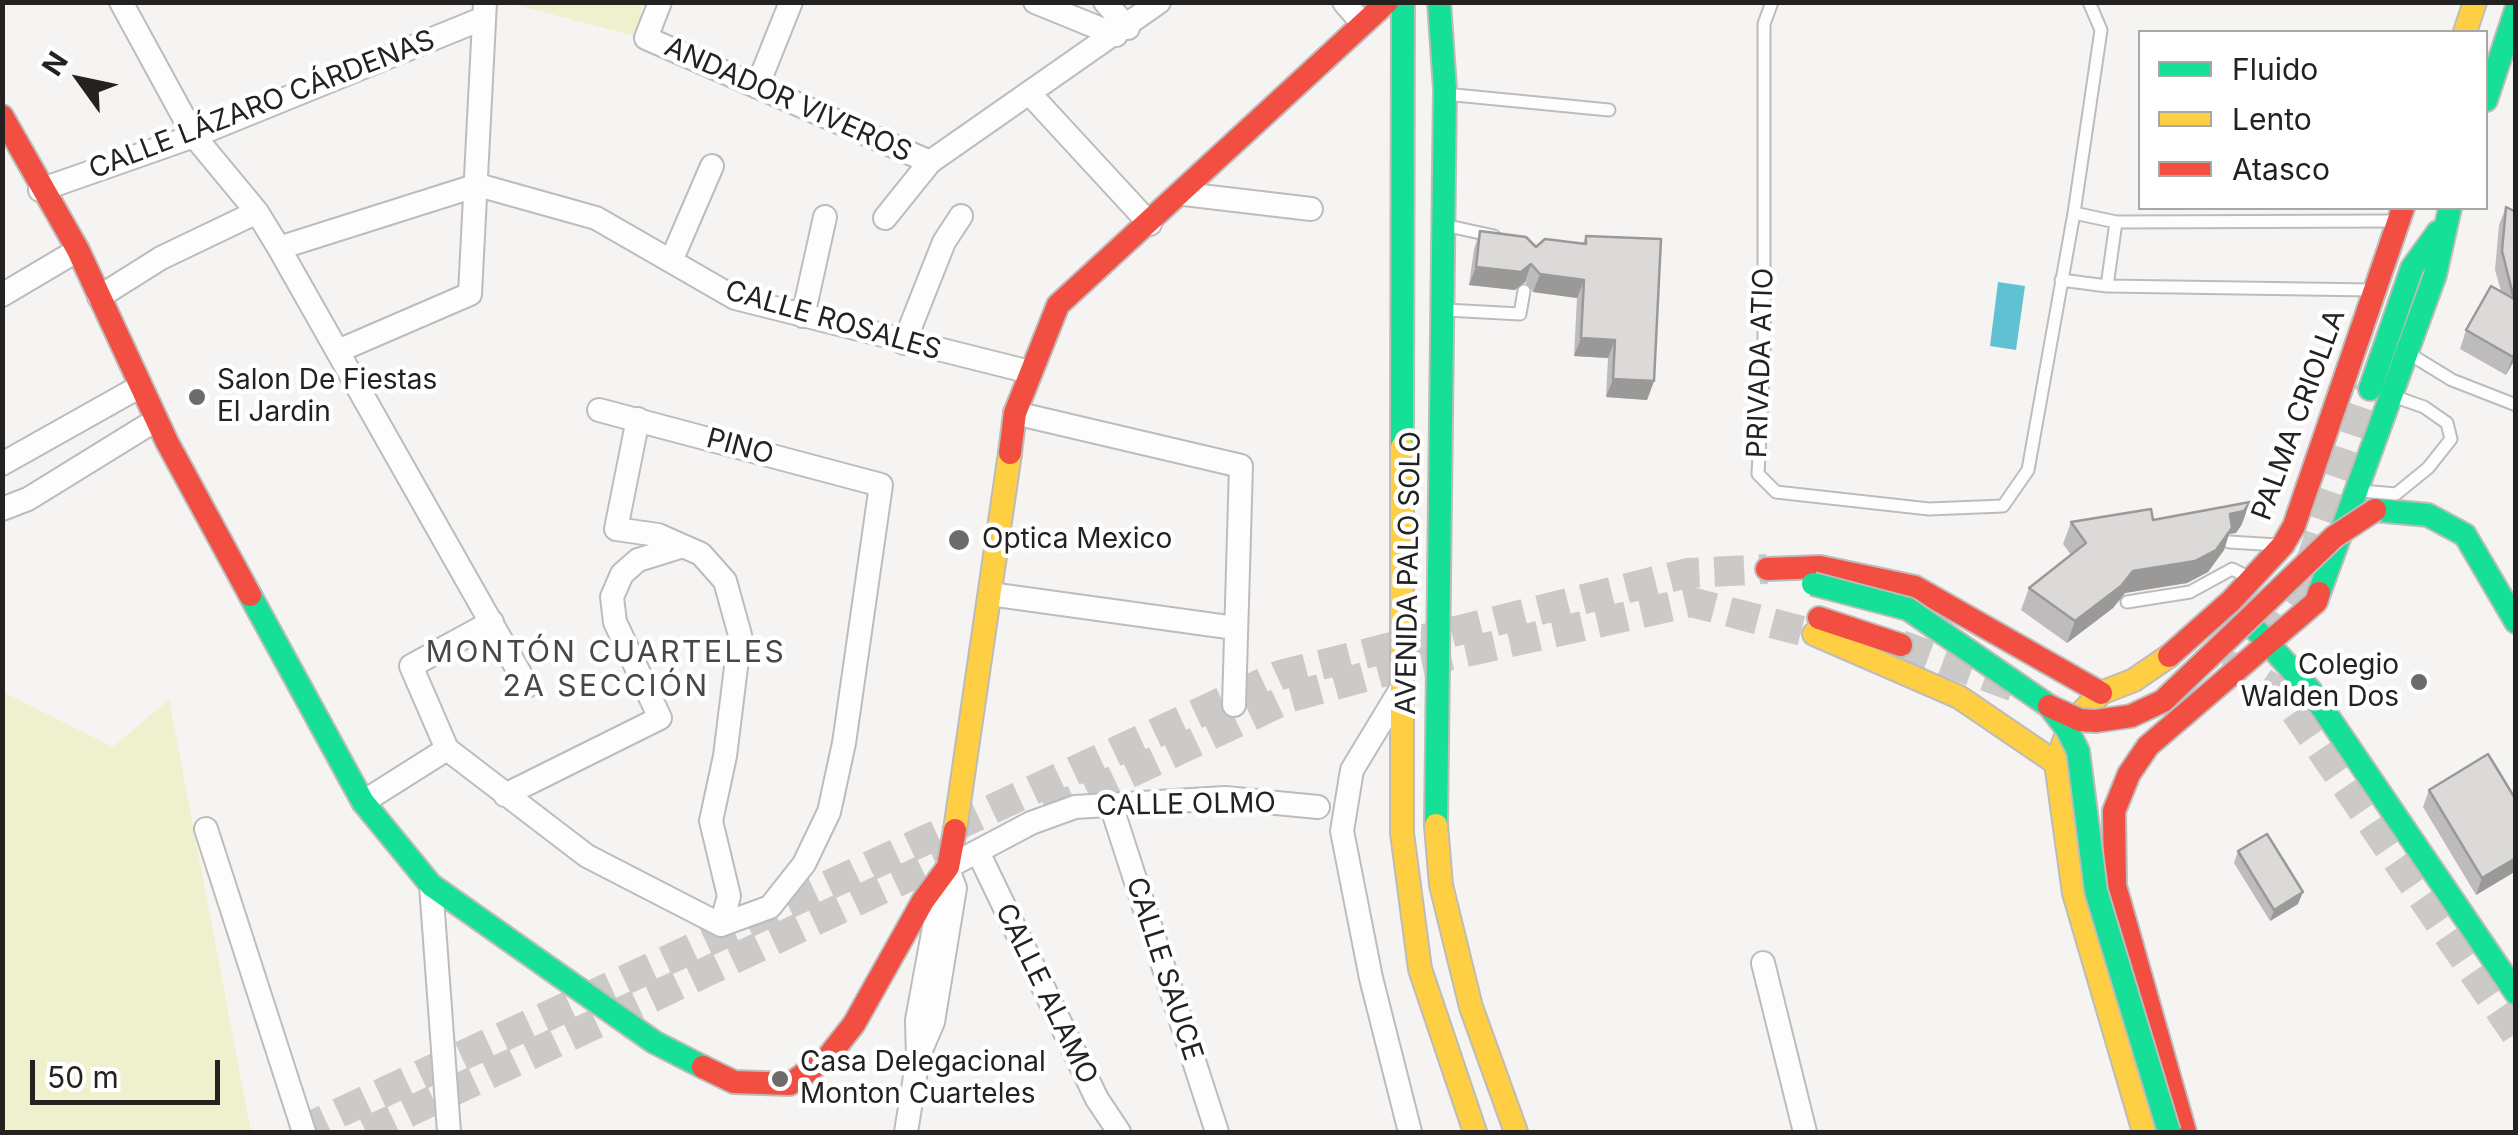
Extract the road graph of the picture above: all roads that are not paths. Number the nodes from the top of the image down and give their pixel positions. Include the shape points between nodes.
1 (121, 2) edge
2 (660, 2) edge
3 (791, 2) edge
4 (1035, 2) edge
5 (1105, 2) edge
6 (1160, 2) edge
7 (1344, 2) edge
8 (1387, 2) edge
9 (1403, 2) edge
10 (1439, 2) edge
11 (1772, 2) edge
12 (2089, 2) edge
13 (2475, 2) edge
14 (484, 10) edge
15 (2516, 10) edge
16 (1363, 24) junction
17 (2465, 30) edge
18 (1122, 31) junction
19 (758, 87) junction
20 (1030, 94) junction
21 (1444, 94) junction
22 (2488, 94) edge
23 (1610, 110) dead end
24 (2, 116) edge
25 (194, 136) junction
26 (930, 162) junction
27 (712, 166) dead end
28 (478, 185) junction
29 (40, 190) junction
30 (1184, 194) junction
31 (1311, 209) dead end
32 (257, 212) junction
33 (2074, 213) junction
34 (2400, 214) edge
35 (2447, 215) edge
36 (961, 216) dead end
37 (825, 217) dead end
38 (885, 218) dead end
39 (2116, 222) junction
40 (1150, 224) junction
41 (1443, 225) junction
42 (1512, 240) edge
43 (279, 248) junction
44 (78, 250) junction
45 (671, 261) junction
46 (2061, 280) junction
47 (2107, 286) junction
48 (2376, 290) junction
49 (1524, 291) edge
50 (2, 295) edge
51 (99, 297) junction
52 (1442, 309) junction
53 (803, 316) junction
54 (904, 343) junction
55 (338, 352) junction
56 (2408, 354) junction
57 (1030, 372) junction
58 (140, 387) junction
59 (2370, 389) tunnel mouth
60 (2393, 396) junction
61 (2516, 406) edge
62 (1402, 407) junction
63 (1442, 407) junction
64 (599, 410) dead end
65 (1015, 414) junction
66 (638, 419) junction
67 (156, 420) junction
68 (2, 464) edge
69 (2358, 490) junction
70 (2, 509) edge
71 (2229, 542) edge
72 (2282, 545) junction
73 (683, 546) junction
74 (2253, 579) junction
75 (990, 594) junction
76 (2231, 601) junction
77 (2127, 602) edge
78 (2212, 618) junction
79 (492, 622) junction
80 (2516, 622) edge
81 (1235, 628) junction
82 (1901, 644) tunnel mouth
83 (2270, 646) junction
84 (2241, 668) junction
85 (527, 686) dead end
86 (1401, 689) junction
87 (2310, 690) junction
88 (2100, 693) junction
89 (1234, 705) dead end
90 (2049, 706) junction
91 (448, 749) junction
92 (2056, 764) junction
93 (505, 795) junction
94 (363, 802) junction
95 (1111, 805) junction
96 (1318, 807) dead end
97 (206, 829) dead end
98 (978, 852) junction
99 (948, 867) junction
100 (431, 885) junction
101 (2124, 916) junction
102 (721, 925) junction
103 (2086, 933) junction
104 (1763, 963) dead end
105 (2516, 992) edge
106 (1508, 1109) junction
107 (1474, 1128) edge
108 (304, 1132) edge
109 (449, 1132) edge
110 (906, 1132) edge
111 (1119, 1132) edge
112 (1216, 1132) edge
113 (1410, 1132) edge
114 (1516, 1132) edge
115 (1805, 1132) edge
116 (2144, 1132) edge
117 (2168, 1132) edge
118 (2185, 1132) edge

1 - 25 street
2 - 19 street, ANDADOR VIVEROS via 646,38
3 - 19 street
4 - 18 street
5 - 18 street
6 - 18 street
7 - 16 street
8 - 16 main road
9 - 62 main road, AVENIDA PALO SOLO
10 - 21 main road, AVENIDA PALO SOLO
11 - 46 lane, PRIVADA ATIO via 1764,24 1764,360 1757,432 1758,474 1776,492 1929,509 2004,506 2028,470
12 - 33 lane, PRIVADA ATIO via 2101,30
13 - 17 main road
14 - 25 street, CALLE LÁZARO CÁRDENAS
14 - 28 street
15 - 22 main road
16 - 30 main road
18 - 20 street
19 - 26 street, ANDADOR VIVEROS
20 - 26 street
20 - 40 street
21 - 23 lane
21 - 41 main road, AVENIDA PALO SOLO
24 - 29 main road
25 - 29 street, CALLE LÁZARO CÁRDENAS
25 - 32 street
26 - 38 street
27 - 45 street
28 - 43 street
28 - 45 street, CALLE ROSALES via 596,218
28 - 55 street via 470,294
29 - 44 main road
30 - 31 street
30 - 40 main road
32 - 43 street
32 - 51 street
33 - 39 lane
33 - 46 lane, PRIVADA ATIO
34 - 39 lane
34 - 48 main road, PALMA CRIOLLA
35 - 56 main road
35 - 59 main road via 2412,268
36 - 54 street
37 - 53 street
39 - 47 lane
40 - 57 main road via 1058,305
41 - 42 lane
41 - 52 main road, AVENIDA PALO SOLO
43 - 55 street
44 - 50 street
44 - 51 main road
45 - 53 street, CALLE ROSALES via 735,298
46 - 47 lane
47 - 48 lane
48 - 72 main road, PALMA CRIOLLA
49 - 52 lane via 1520,314
51 - 58 main road
52 - 63 main road, AVENIDA PALO SOLO
53 - 54 street, CALLE ROSALES
54 - 57 street, CALLE ROSALES
55 - 79 street
56 - 60 main road
56 - 61 lane
57 - 65 main road
58 - 67 main road
58 - 68 street
60 - 69 main road
60 - 69 lane via 2447,423 2451,439 2396,494
62 - 63 main road
62 - 86 main road, AVENIDA PALO SOLO
63 - 106 main road, AVENIDA PALO SOLO via 1438,857 1471,1007
64 - 66 street, PINO
65 - 75 main road
65 - 81 street via 1242,466
66 - 73 street via 616,530
66 - 102 street, PINO via 881,485 829,812 804,864 770,907
67 - 70 street via 28,500
67 - 94 main road
69 - 83 main road via 2316,602
71 - 72 lane
72 - 74 main road, PALMA CRIOLLA
73 - 93 street via 638,560 622,574 612,597 616,622 660,718
73 - 102 street via 701,554 725,581 740,635 711,822 729,896
74 - 76 main road, PALMA CRIOLLA
74 - 77 lane via 2232,569 2190,592
75 - 81 street
75 - 99 main road
76 - 78 main road, PALMA CRIOLLA
76 - 83 main road
78 - 84 main road via 2230,620 2246,634
78 - 88 main road, PALMA CRIOLLA via 2164,660
79 - 85 street
79 - 91 street via 411,666
80 - 90 main road, bridge via 2465,535 2428,515 2375,510 2334,537 2162,701 2130,716 2096,721
81 - 89 street
82 - 92 main road via 1813,625 1959,697
83 - 84 main road
83 - 87 main road
84 - 87 main road via 2274,671
84 - 101 main road via 2148,746 2128,774 2114,811 2115,886
86 - 107 main road, AVENIDA PALO SOLO via 1406,884 1420,969
86 - 113 street via 1352,770 1342,831
87 - 105 main road
88 - 90 main road, bridge via 1915,587 1820,567 1767,569 1908,609
88 - 92 main road, PALMA CRIOLLA via 2071,724
90 - 117 main road, bridge via 2078,751 2096,891
91 - 93 street
91 - 94 street
92 - 103 main road
93 - 102 street via 587,856
94 - 100 main road
95 - 96 street, CALLE OLMO via 1248,798
95 - 98 street, CALLE OLMO via 1075,806
95 - 112 street, CALLE SAUCE
97 - 108 street
98 - 99 street, CALLE OLMO
98 - 111 street, CALLE ALAMO
99 - 100 main road via 854,1024 828,1056 790,1084 734,1082 654,1042
99 - 110 street via 917,1020
100 - 109 street
101 - 103 main road via 2122,930 2107,942
101 - 118 main road
103 - 116 main road
104 - 115 street
106 - 107 main road
106 - 114 main road, AVENIDA PALO SOLO

